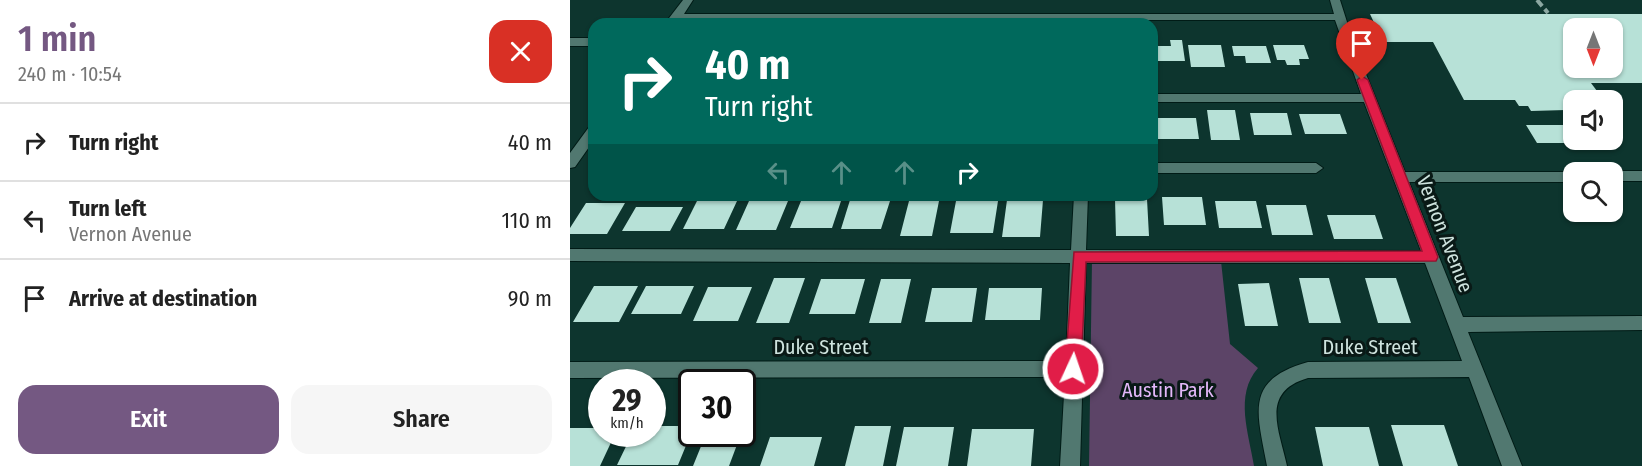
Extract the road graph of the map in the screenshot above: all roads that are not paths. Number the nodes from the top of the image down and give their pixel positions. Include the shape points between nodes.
1 (688, 0) edge
2 (1335, 0) edge
3 (1340, 17) junction
4 (675, 18) edge
5 (1158, 18) edge
6 (570, 42) edge
7 (588, 42) edge
8 (1158, 98) edge
9 (1369, 98) junction
10 (588, 138) edge
11 (570, 163) edge
12 (1158, 168) edge
13 (1316, 168) dead end
14 (1623, 176) edge
15 (1642, 176) edge
16 (1400, 177) junction
17 (1563, 177) edge
18 (1081, 201) edge
19 (570, 255) edge
20 (1079, 256) junction
21 (1431, 257) junction
22 (1642, 323) edge
23 (1457, 324) junction
24 (1073, 369) junction
25 (1475, 369) junction
26 (570, 370) edge
27 (1070, 466) edge
28 (1277, 466) edge
29 (1512, 466) edge

1 - 4 street
2 - 3 street, Vernon Avenue
3 - 5 street
3 - 9 street, Vernon Avenue
6 - 7 street
8 - 9 street
9 - 16 street, Vernon Avenue
10 - 11 street
12 - 13 street
14 - 15 street
16 - 17 street
16 - 21 street, Vernon Avenue
18 - 20 street
19 - 20 street
20 - 21 street
20 - 24 street
21 - 23 street, Vernon Avenue
22 - 23 street
23 - 25 street, Vernon Avenue
24 - 26 street, Duke Street
24 - 27 street
25 - 28 street, Duke Street via 1308,370 1289,375 1270,389 1267,401
25 - 29 street, Vernon Avenue

